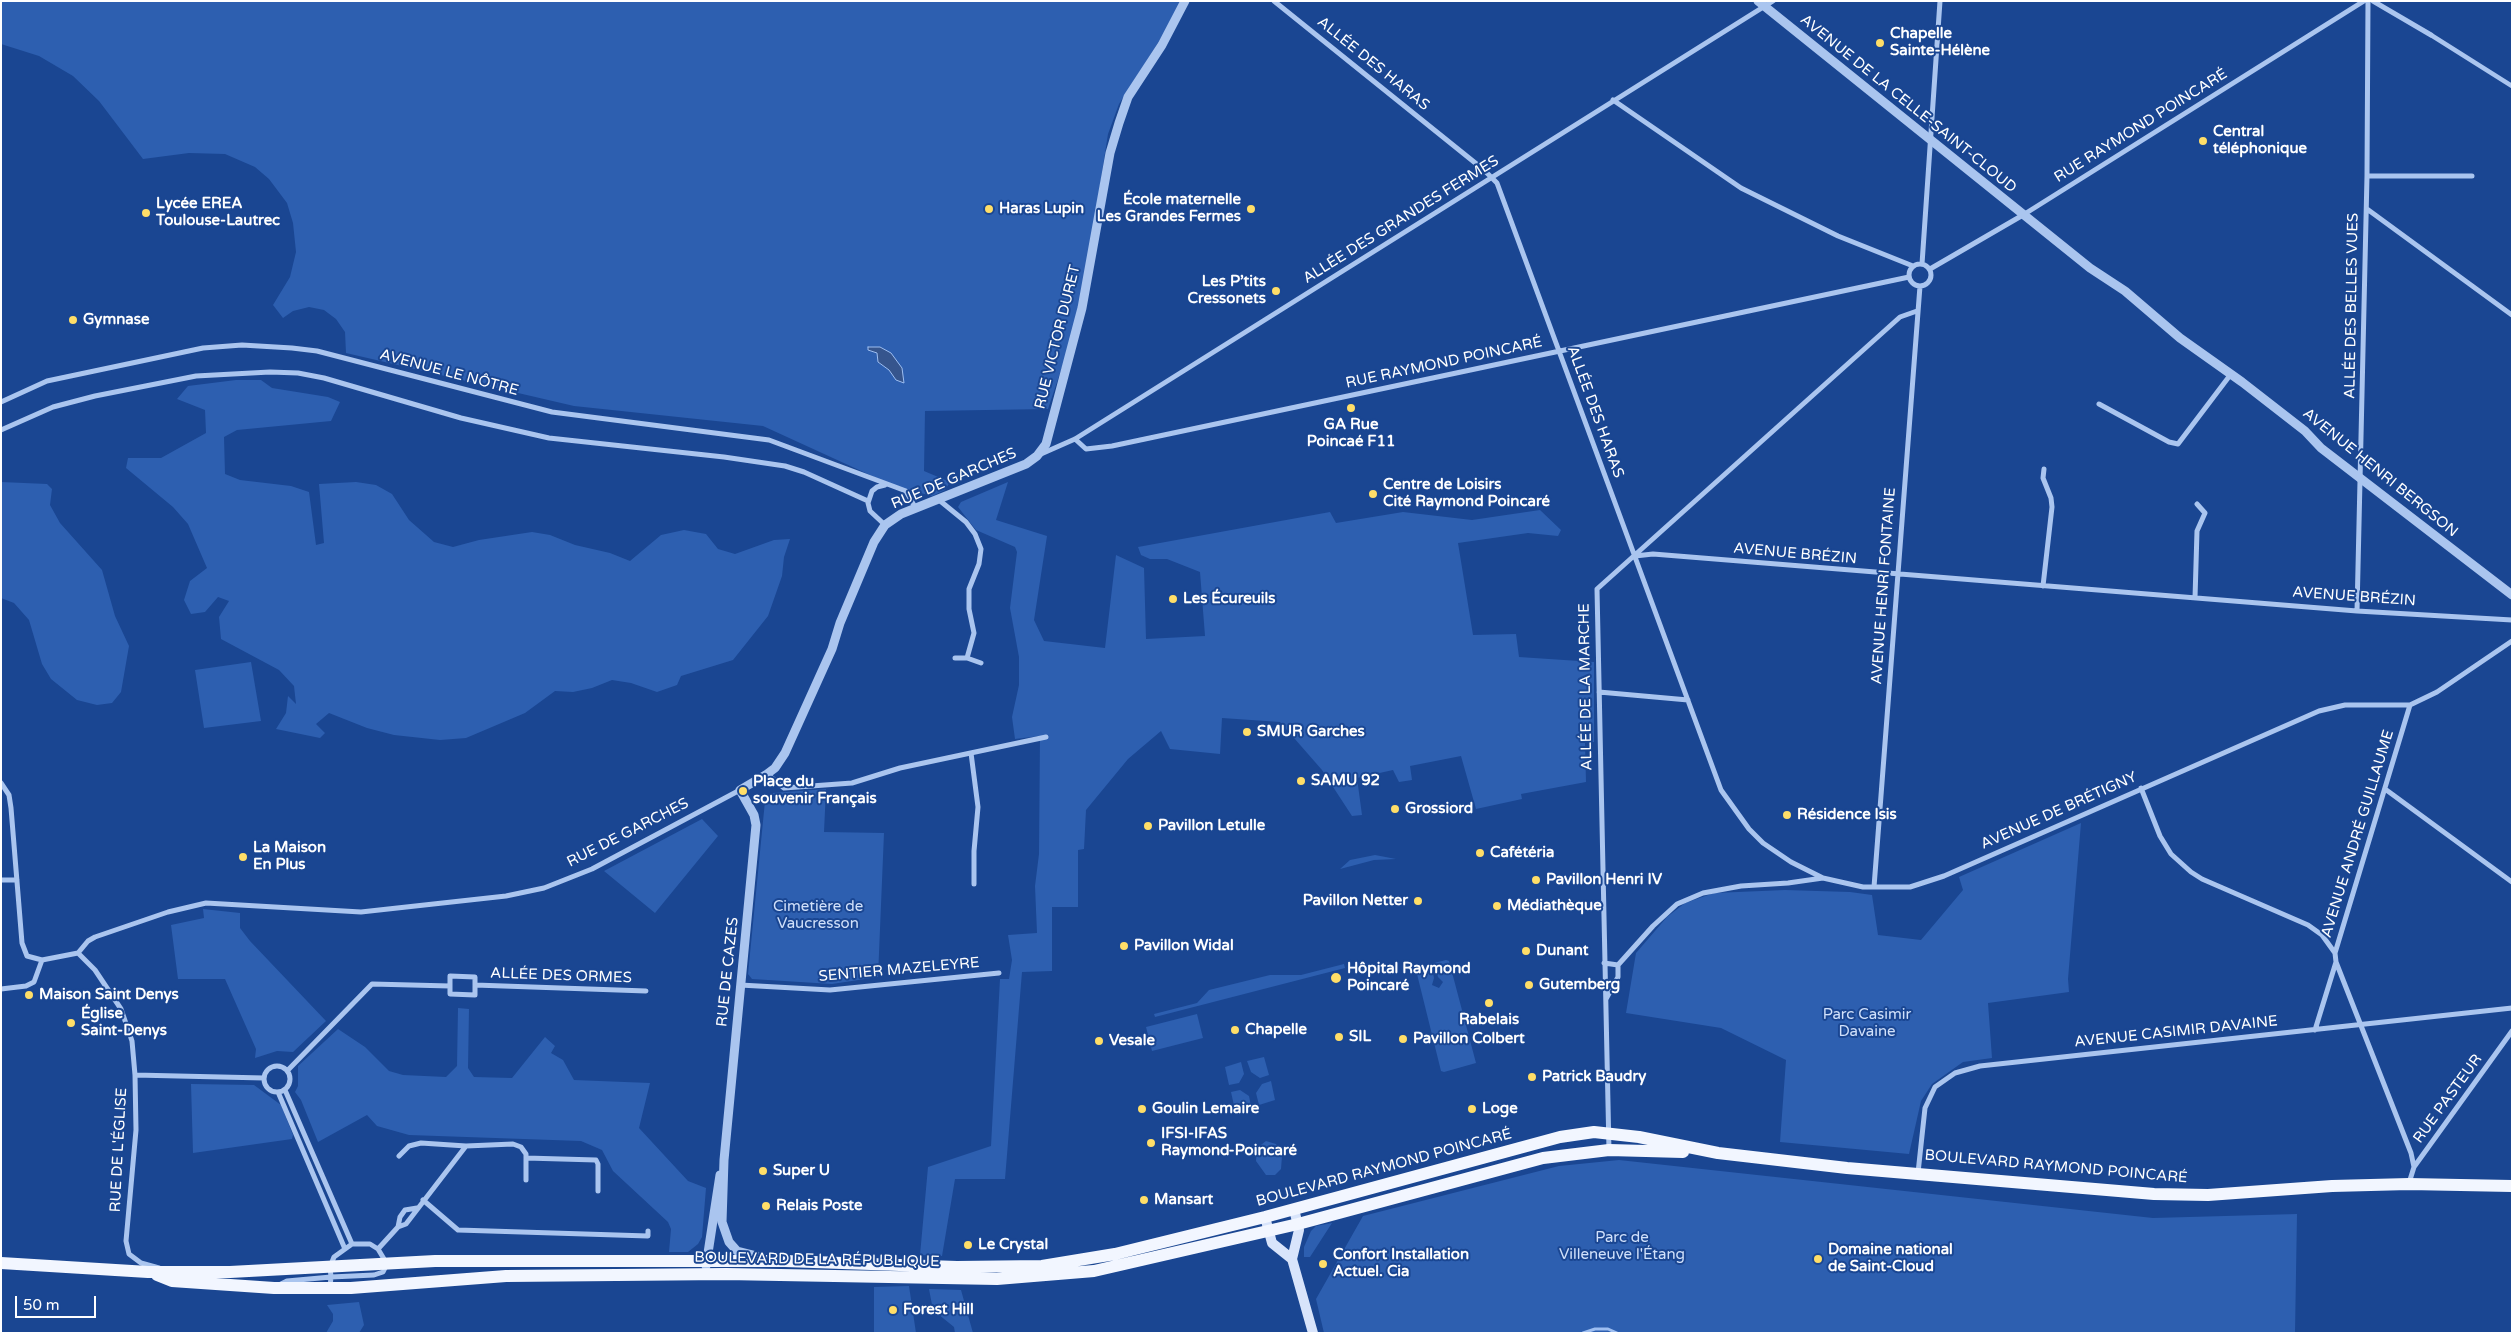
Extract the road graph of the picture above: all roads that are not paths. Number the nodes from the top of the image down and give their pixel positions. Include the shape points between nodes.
1 (1185, 1) edge
2 (1274, 1) edge
3 (1774, 1) edge
4 (1940, 1) edge
5 (2364, 1) edge
6 (2368, 1) edge
7 (2373, 1) edge
8 (1762, 4) edge
9 (2432, 35) joint
10 (2512, 86) edge
11 (1613, 100) junction
12 (1930, 140) junction
13 (2367, 176) junction
14 (2472, 176) dead end
15 (1491, 178) junction
16 (2366, 209) junction
17 (2023, 215) junction
18 (2040, 228) joint
19 (1922, 264) junction
20 (1913, 266) junction
21 (1930, 269) junction
22 (1909, 277) junction
23 (1920, 286) junction
24 (1917, 311) junction
25 (2512, 315) edge
26 (1560, 350) junction
27 (2231, 374) junction
28 (1, 402) edge
29 (2099, 404) dead end
30 (1, 430) edge
31 (1075, 439) junction
32 (1039, 455) junction
33 (2044, 469) dead end
34 (2361, 478) junction
35 (890, 486) junction
36 (939, 500) junction
37 (868, 501) junction
38 (2197, 504) dead end
39 (916, 508) junction
40 (885, 526) junction
41 (1635, 556) junction
42 (1898, 575) junction
43 (2044, 586) junction
44 (2512, 595) edge
45 (2195, 598) junction
46 (2357, 611) junction
47 (2512, 620) edge
48 (2512, 642) edge
49 (954, 658) dead end
50 (968, 658) junction
51 (980, 663) dead end
52 (1599, 692) junction
53 (1688, 700) junction
54 (2410, 705) junction
55 (1046, 737) dead end
56 (971, 753) junction
57 (767, 774) junction
58 (1, 783) edge
59 (2141, 788) junction
60 (2385, 789) junction
61 (740, 790) junction
62 (1823, 878) junction
63 (1, 880) edge
64 (17, 880) junction
65 (2512, 882) edge
66 (974, 884) dead end
67 (1874, 887) junction
68 (78, 953) junction
69 (2335, 953) junction
70 (42, 960) junction
71 (2336, 962) junction
72 (1604, 963) junction
73 (1618, 965) junction
74 (999, 974) dead end
75 (475, 985) junction
76 (740, 985) junction
77 (450, 986) junction
78 (1, 989) edge
79 (646, 992) dead end
80 (1606, 999) junction
81 (2512, 1008) edge
82 (2361, 1024) junction
83 (2315, 1030) junction
84 (2512, 1031) edge
85 (288, 1070) junction
86 (135, 1075) junction
87 (264, 1078) junction
88 (285, 1090) junction
89 (278, 1092) junction
90 (1608, 1132) junction
91 (306, 1140) junction
92 (299, 1142) junction
93 (466, 1146) junction
94 (1609, 1150) junction
95 (1718, 1152) junction
96 (399, 1156) dead end
97 (526, 1158) junction
98 (724, 1160) junction
99 (2414, 1167) junction
100 (1918, 1173) junction
101 (526, 1180) dead end
102 (2409, 1184) junction
103 (2512, 1186) edge
104 (598, 1191) dead end
105 (423, 1200) junction
106 (417, 1208) junction
107 (1294, 1208) junction
108 (1265, 1217) junction
109 (1298, 1224) junction
110 (398, 1227) junction
111 (648, 1231) dead end
112 (1268, 1231) junction
113 (729, 1242) junction
114 (1297, 1242) junction
115 (352, 1244) junction
116 (1281, 1248) junction
117 (345, 1249) junction
118 (378, 1249) junction
119 (1292, 1259) junction
120 (706, 1261) junction
121 (736, 1261) junction
122 (785, 1261) junction
123 (1, 1263) edge
124 (1060, 1263) joint
125 (388, 1264) junction
126 (148, 1272) junction
127 (175, 1272) junction
128 (726, 1274) junction
129 (706, 1275) junction
130 (331, 1277) junction
131 (1313, 1333) edge

1 - 32 street, RUE VICTOR DURET via 1128,98 1116,131 1082,308 1048,437
2 - 15 street, ALLÉE DES HARAS
3 - 8 street, ALLÉE DES GRANDES FERMES
4 - 12 street
5 - 17 street, RUE RAYMOND POINCARÉ
6 - 13 street, ALLÉE DES BELLES VUES
7 - 9 street
8 - 11 street, ALLÉE DES GRANDES FERMES
8 - 12 street, AVENUE DE LA CELLE-SAINT-CLOUD
9 - 10 street
11 - 15 street, ALLÉE DES GRANDES FERMES
11 - 20 street via 1742,188 1838,236
12 - 17 street, AVENUE DE LA CELLE-SAINT-CLOUD
12 - 19 street
13 - 14 street
13 - 16 street, ALLÉE DES BELLES VUES
15 - 26 street, ALLÉE DES HARAS via 1497,183
15 - 31 street, ALLÉE DES GRANDES FERMES
16 - 25 street
16 - 34 street, ALLÉE DES BELLES VUES
17 - 18 street, AVENUE DE LA CELLE-SAINT-CLOUD
17 - 21 street, RUE RAYMOND POINCARÉ
18 - 27 street, AVENUE HENRI BERGSON
19 - 20 street
19 - 21 street
20 - 22 street
21 - 23 street via 1932,276 1929,282
22 - 23 street
22 - 26 street, RUE RAYMOND POINCARÉ
23 - 24 street, AVENUE HENRI FONTAINE
24 - 41 street, ALLÉE DE LA MARCHE via 1900,317
24 - 42 street, AVENUE HENRI FONTAINE
26 - 31 street, RUE RAYMOND POINCARÉ via 1099,449 1086,449
26 - 41 street, ALLÉE DES HARAS
27 - 29 street via 2178,444
27 - 34 street, AVENUE HENRI BERGSON
28 - 35 street, AVENUE LE NÔTRE via 47,381 204,348 292,348 317,351 552,412 769,440
30 - 37 street via 61,405 196,376 298,373 461,418 549,438 724,456 785,466
31 - 32 street, ALLÉE DES GRANDES FERMES
32 - 36 street, RUE DE GARCHES via 1026,464
33 - 43 street via 2043,478 2052,498 2052,508
34 - 44 street, AVENUE HENRI BERGSON
34 - 46 street, ALLÉE DES BELLES VUES
35 - 37 street via 877,487
35 - 39 street, AVENUE LE NÔTRE via 906,491
36 - 39 street, RUE DE GARCHES
36 - 50 street via 970,527 981,549 969,589 974,632
37 - 40 street via 870,511
38 - 45 street via 2205,513 2197,531
39 - 40 street, RUE DE GARCHES
40 - 57 street, RUE DE GARCHES via 874,542 832,649 784,753
41 - 42 street, AVENUE BRÉZIN via 1653,554
41 - 52 street, ALLÉE DE LA MARCHE via 1597,589
41 - 53 street, ALLÉE DES HARAS
42 - 43 street, AVENUE BRÉZIN
42 - 67 street, AVENUE HENRI FONTAINE
43 - 45 street, AVENUE BRÉZIN
45 - 46 street, AVENUE BRÉZIN
46 - 47 street, AVENUE BRÉZIN
48 - 54 street, AVENUE DE BRÉTIGNY via 2437,692
49 - 50 street
50 - 51 street
52 - 53 street
52 - 72 street, ALLÉE DE LA MARCHE
53 - 62 street, ALLÉE DES HARAS via 1721,790 1733,808 1763,843 1790,862
54 - 59 street, AVENUE DE BRÉTIGNY via 2346,705 2319,711
54 - 60 street, AVENUE ANDRÉ GUILLAUME
55 - 56 street
56 - 57 street via 844,784 784,788
56 - 66 street via 978,807
57 - 61 street, RUE DE GARCHES
58 - 64 street via 9,795
59 - 67 street, AVENUE DE BRÉTIGNY via 1944,876 1910,887
59 - 69 street via 2160,836 2171,854 2191,872 2308,925 2322,935
60 - 65 street
60 - 69 street, AVENUE ANDRÉ GUILLAUME
61 - 68 street, RUE DE GARCHES via 592,868 544,888 506,896 361,912 206,902 88,940
61 - 76 street, RUE DE CAZES via 756,825
62 - 67 street, AVENUE DE BRÉTIGNY
62 - 73 street, AVENUE DE BRÉTIGNY via 1741,886 1677,904
63 - 64 street
64 - 70 street via 24,950 28,956
68 - 70 street
68 - 86 street, RUE DE L'ÉGLISE via 95,970 120,1010 132,1041
69 - 71 street, AVENUE ANDRÉ GUILLAUME
70 - 78 street via 34,982
71 - 82 street, AVENUE ANDRÉ GUILLAUME
71 - 83 street
72 - 73 street
72 - 80 street, ALLÉE DE LA MARCHE
73 - 80 street, AVENUE DE BRÉTIGNY via 1618,977
74 - 76 street, SENTIER MAZELEYRE via 830,990
75 - 77 street, ALLÉE DES ORMES via 475,977 450,976
75 - 77 street, ALLÉE DES ORMES via 475,995 450,994
75 - 79 street, ALLÉE DES ORMES
76 - 98 street, RUE DE CAZES
77 - 85 street, ALLÉE DES ORMES via 372,984
80 - 90 street, ALLÉE DE LA MARCHE
81 - 82 street, AVENUE CASIMIR DAVAINE
82 - 83 street, AVENUE CASIMIR DAVAINE
82 - 99 street, AVENUE ANDRÉ GUILLAUME
83 - 100 street, AVENUE CASIMIR DAVAINE via 1980,1066 1955,1073 1935,1087 1924,1108
84 - 99 street, RUE PASTEUR
85 - 87 street via 275,1065
85 - 88 street via 290,1083
86 - 87 street
86 - 127 street, RUE DE L'ÉGLISE via 136,1130 126,1241 129,1254 141,1263
87 - 89 street via 268,1088
88 - 89 street
88 - 91 street
89 - 92 street
90 - 94 street, ALLÉE DE LA MARCHE
90 - 95 main road, BOULEVARD RAYMOND POINCARÉ
90 - 107 main road, BOULEVARD RAYMOND POINCARÉ via 1560,1137
91 - 92 street
91 - 115 street
92 - 117 street
93 - 96 street via 421,1143 410,1146
93 - 97 street via 513,1144 520,1147
93 - 105 street
94 - 95 main road, BOULEVARD RAYMOND POINCARÉ
94 - 109 main road, BOULEVARD RAYMOND POINCARÉ via 1543,1158
95 - 100 main road, BOULEVARD RAYMOND POINCARÉ
97 - 101 street
97 - 104 street via 596,1160
98 - 113 street, RUE DE CAZES via 722,1222
98 - 120 street, RUE DE CAZES
99 - 102 street, RUE PASTEUR
100 - 102 main road, BOULEVARD RAYMOND POINCARÉ via 2154,1194 2218,1194
102 - 103 main road, BOULEVARD RAYMOND POINCARÉ
105 - 106 street
105 - 111 street via 458,1230 648,1236
106 - 110 street via 406,1224
106 - 110 street via 405,1210
107 - 108 main road, BOULEVARD RAYMOND POINCARÉ
107 - 109 main road
108 - 112 main road
108 - 124 main road, BOULEVARD RAYMOND POINCARÉ via 1115,1254
109 - 112 main road, BOULEVARD DE LA RÉPUBLIQUE
109 - 114 main road
110 - 118 street
112 - 116 main road via 1272,1243
112 - 128 main road, BOULEVARD DE LA RÉPUBLIQUE via 1094,1271 1007,1279
113 - 121 street, RUE DE CAZES
113 - 122 street via 743,1254
114 - 116 main road
114 - 119 main road
115 - 117 street
115 - 118 street via 370,1244
116 - 119 main road
117 - 130 street via 334,1257
118 - 125 street
119 - 131 main road
120 - 121 main road, BOULEVARD DE LA RÉPUBLIQUE
120 - 125 main road, BOULEVARD DE LA RÉPUBLIQUE via 436,1260
120 - 129 street, RUE DE CAZES
121 - 122 main road, BOULEVARD DE LA RÉPUBLIQUE
121 - 128 street
122 - 124 main road, BOULEVARD DE LA RÉPUBLIQUE via 957,1267
123 - 126 main road, BOULEVARD DE LA RÉPUBLIQUE
125 - 130 main road, BOULEVARD DE LA RÉPUBLIQUE
126 - 127 main road, BOULEVARD DE LA RÉPUBLIQUE
126 - 130 main road, BOULEVARD DE LA RÉPUBLIQUE via 172,1281 274,1288
127 - 130 main road, BOULEVARD DE LA RÉPUBLIQUE
128 - 129 main road, BOULEVARD DE LA RÉPUBLIQUE
129 - 130 main road, BOULEVARD DE LA RÉPUBLIQUE

